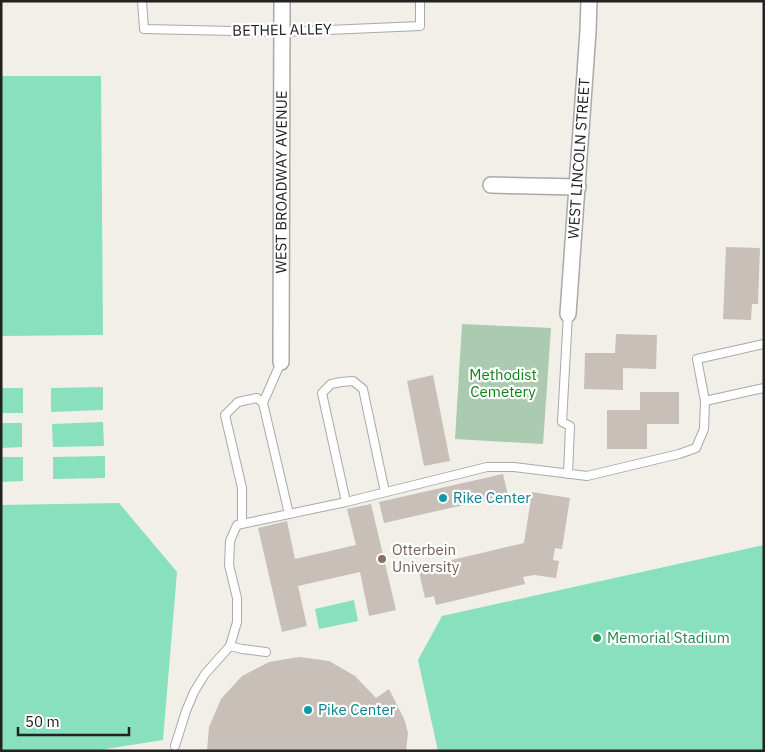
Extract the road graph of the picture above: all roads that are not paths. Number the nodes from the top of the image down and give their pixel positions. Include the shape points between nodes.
1 (142, 1) edge
2 (282, 1) edge
3 (420, 1) edge
4 (589, 1) edge
5 (282, 32) junction
6 (491, 185) dead end
7 (578, 187) junction
8 (568, 314) joint
9 (764, 344) edge
10 (281, 362) joint
11 (764, 388) edge
12 (705, 401) junction
13 (263, 403) junction
14 (568, 474) junction
15 (385, 492) junction
16 (346, 502) junction
17 (289, 514) junction
18 (242, 524) junction
19 (230, 646) junction
20 (266, 652) dead end
21 (174, 746) dead end

1 - 5 lane, BETHEL ALLEY via 144,29
2 - 5 street, WEST BROADWAY AVENUE
3 - 5 lane, BETHEL ALLEY via 420,26
4 - 7 street, WEST LINCOLN STREET
5 - 10 street, WEST BROADWAY AVENUE
6 - 7 street
7 - 8 street, WEST LINCOLN STREET
8 - 14 lane via 562,422 570,426
9 - 12 lane via 697,359
10 - 13 lane
11 - 12 lane
12 - 14 lane via 704,429 696,448 587,476
13 - 17 lane
13 - 18 lane via 257,398 238,402 225,415 242,488
14 - 15 lane via 487,467
15 - 16 lane
15 - 16 lane via 363,389 353,381 331,384 322,393
16 - 17 lane
17 - 18 lane
18 - 19 lane via 237,525 230,540 229,565 237,598 237,622
19 - 20 lane
19 - 21 lane via 194,692

